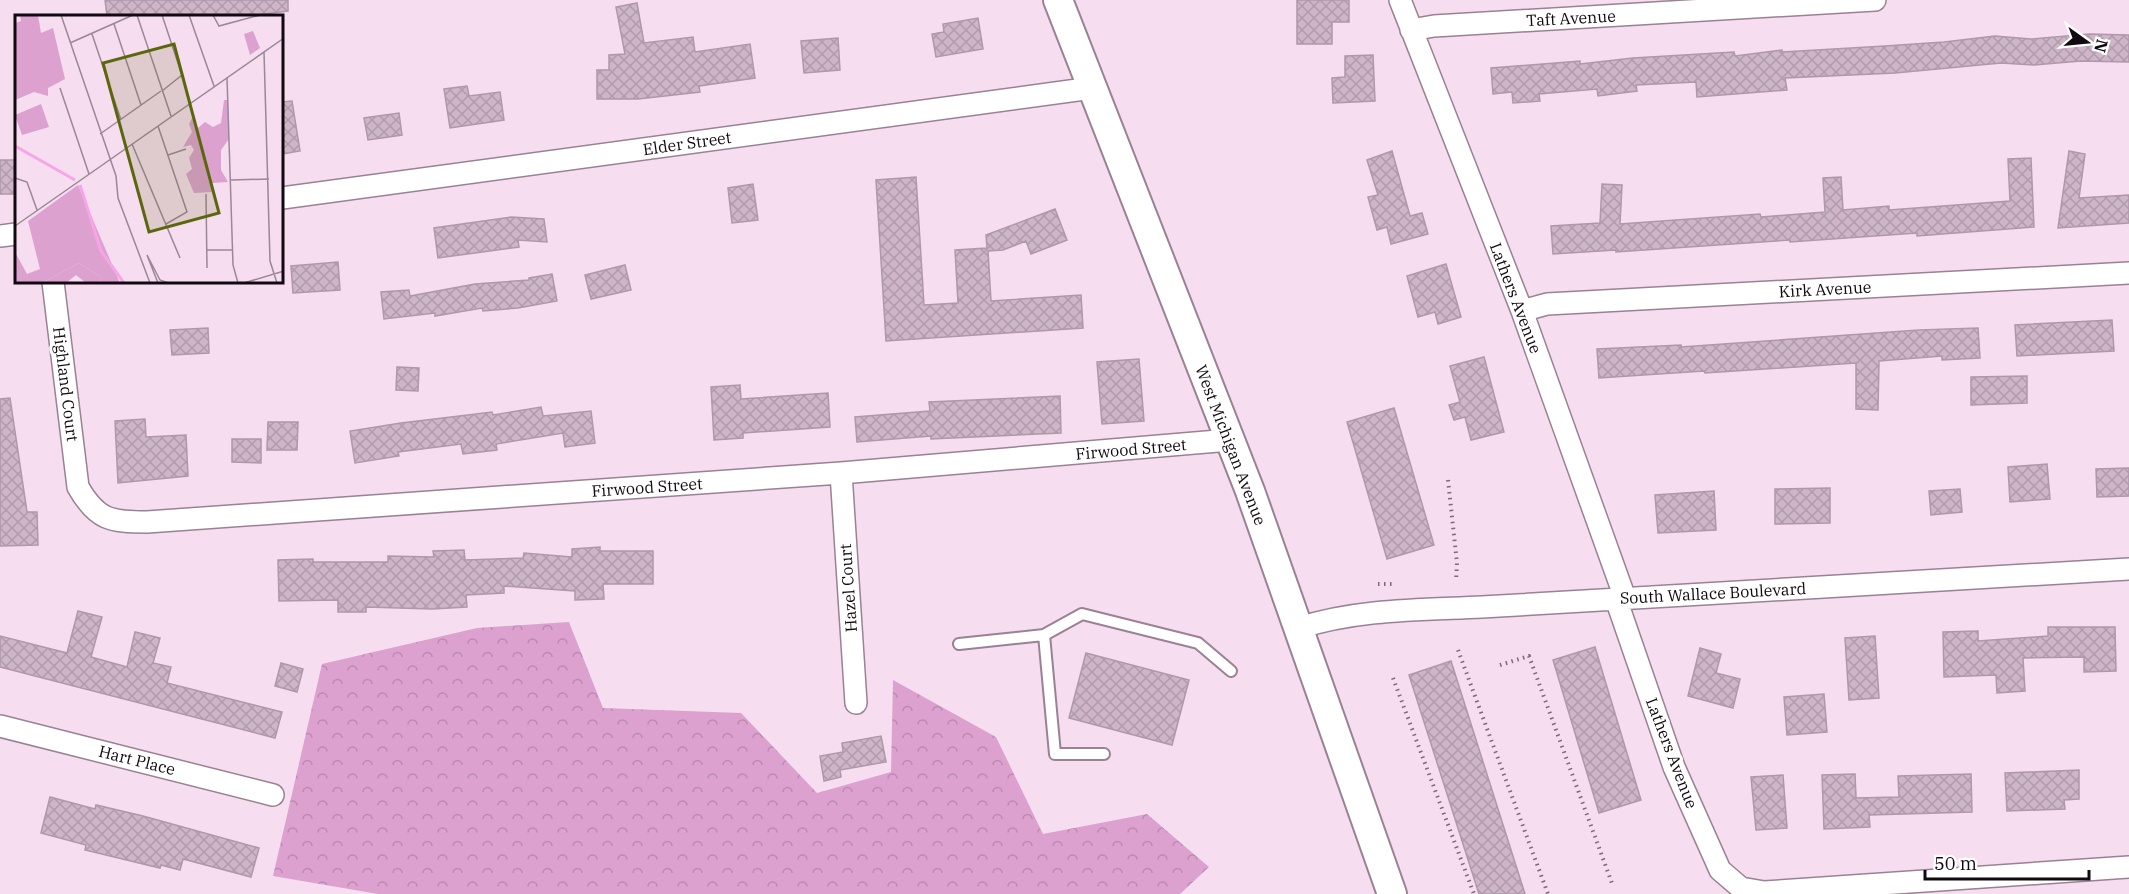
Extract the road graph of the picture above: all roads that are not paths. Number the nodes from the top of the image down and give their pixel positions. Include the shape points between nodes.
1 (1058, 0) edge
2 (1400, 0) edge
3 (1875, 0) edge
4 (1411, 30) junction
5 (1092, 88) junction
6 (284, 198) edge
7 (15, 234) edge
8 (0, 236) edge
9 (2129, 273) edge
10 (53, 284) edge
11 (1522, 310) junction
12 (1230, 440) junction
13 (841, 473) junction
14 (78, 487) joint
15 (2129, 569) edge
16 (1621, 599) junction
17 (1299, 628) junction
18 (1044, 635) junction
19 (959, 644) dead end
20 (1231, 670) dead end
21 (856, 703) dead end
22 (0, 726) edge
23 (1104, 754) dead end
24 (273, 795) dead end
25 (2129, 867) edge
26 (1392, 894) edge

1 - 5 main road, West Michigan Avenue
2 - 4 street, Lathers Avenue
3 - 4 street, Taft Avenue
4 - 11 street, Lathers Avenue
5 - 6 street, Elder Street
5 - 12 main road, West Michigan Avenue
7 - 8 street
9 - 11 street, Kirk Avenue via 1547,304
10 - 14 street, Highland Court
11 - 16 street, Lathers Avenue
12 - 13 street, Firwood Street
12 - 17 main road, West Michigan Avenue
13 - 14 street, Firwood Street via 147,522 121,522 103,516 89,505
13 - 21 street, Hazel Court
15 - 16 street, South Wallace Boulevard
16 - 17 street, South Wallace Boulevard via 1384,611
16 - 25 street, Lathers Avenue via 1674,767 1720,870 1741,888 1764,892
17 - 26 main road, West Michigan Avenue
18 - 19 lane
18 - 20 lane via 1082,614 1198,643
18 - 23 lane via 1055,754
22 - 24 street, Hart Place

